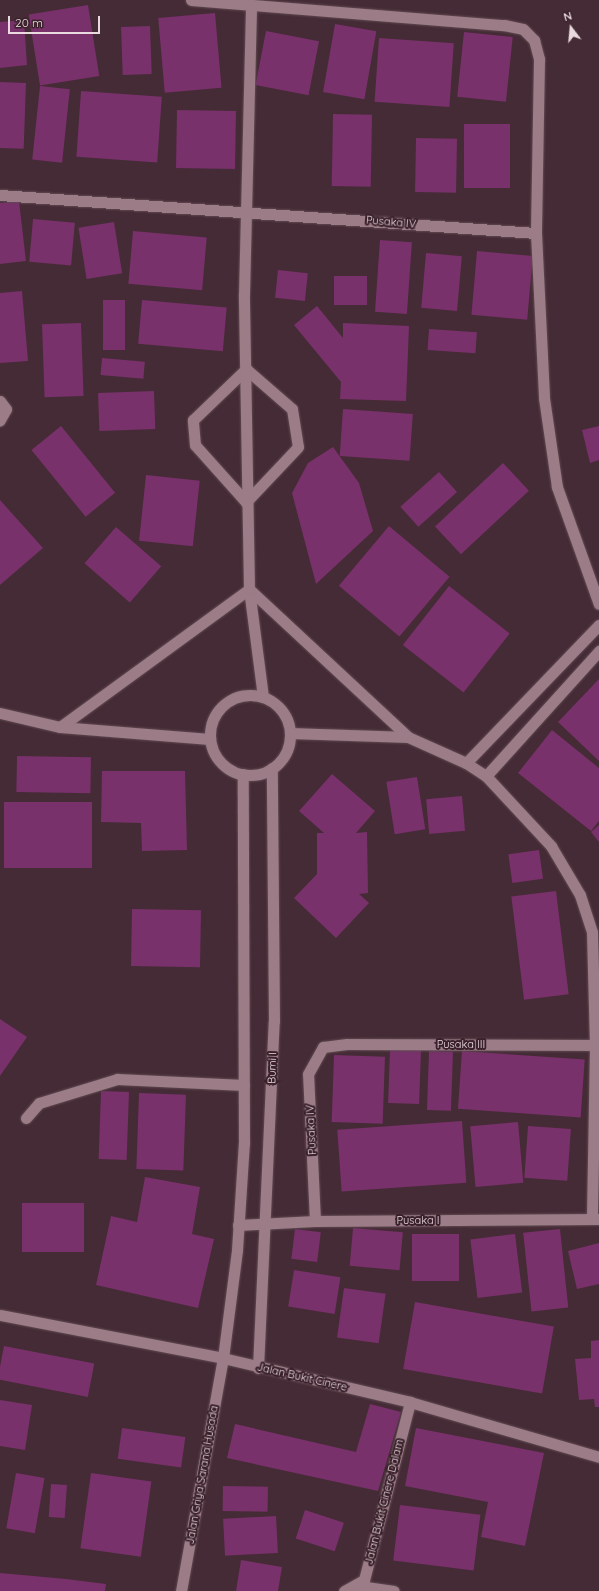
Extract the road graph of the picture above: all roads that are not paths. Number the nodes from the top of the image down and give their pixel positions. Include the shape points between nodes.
1 (191, 0) edge
2 (251, 5) junction
3 (324, 5) edge
4 (0, 195) edge
5 (246, 210) junction
6 (536, 233) junction
7 (246, 368) junction
8 (0, 401) edge
9 (0, 420) edge
10 (246, 502) junction
11 (249, 589) junction
12 (599, 604) edge
13 (599, 625) edge
14 (599, 651) edge
15 (263, 697) junction
16 (0, 713) edge
17 (60, 727) junction
18 (290, 733) junction
19 (408, 737) junction
20 (210, 739) junction
21 (466, 763) junction
22 (272, 768) junction
23 (243, 774) junction
24 (486, 776) junction
25 (326, 1045) joint
26 (595, 1045) junction
27 (244, 1085) junction
28 (26, 1118) dead end
29 (596, 1219) edge
30 (315, 1221) junction
31 (266, 1224) junction
32 (238, 1225) junction
33 (0, 1315) edge
34 (223, 1358) junction
35 (258, 1368) junction
36 (410, 1402) junction
37 (599, 1457) edge
38 (360, 1586) junction
39 (181, 1591) edge
40 (344, 1591) edge
41 (394, 1591) edge

1 - 2 street
2 - 3 street
2 - 5 street
3 - 6 street via 504,25 523,29 534,40 539,59
4 - 5 street, Pusaka IV
5 - 6 street, Pusaka IV
5 - 7 street
6 - 12 street via 544,398 557,487
7 - 10 street
7 - 10 street via 292,409 298,447
7 - 10 street via 193,420 195,445
8 - 9 street via 6,409
10 - 11 street
11 - 15 street
11 - 17 street
11 - 19 street
13 - 21 street
14 - 24 street
15 - 18 street via 277,705 286,717
15 - 20 street via 247,695 232,699 219,709 212,723
16 - 17 street
17 - 20 street
18 - 19 street
18 - 22 street via 282,759
19 - 21 street
20 - 23 street via 220,762
21 - 24 street
22 - 23 street via 258,774
22 - 31 street, Bumi I via 274,1021
23 - 27 street
24 - 26 street via 551,846 580,895 592,932
25 - 26 street, Pusaka III
25 - 30 street, Pusaka IV via 308,1074
26 - 29 street
27 - 28 street via 117,1079 38,1103
27 - 32 street
29 - 30 street, Pusaka I
30 - 31 street, Pusaka I
31 - 32 street, Pusaka I
31 - 35 street, Bumi I
32 - 34 street
33 - 34 street, Jalan Bukit Cinere
34 - 35 street, Jalan Bukit Cinere
34 - 39 street, Jalan Griya Sarana Husada
35 - 36 street, Jalan Bukit Cinere
36 - 37 street, Jalan Bukit Cinere
36 - 38 street, Jalan Bukit Cinere Dalam via 364,1580
38 - 40 street
38 - 41 street

